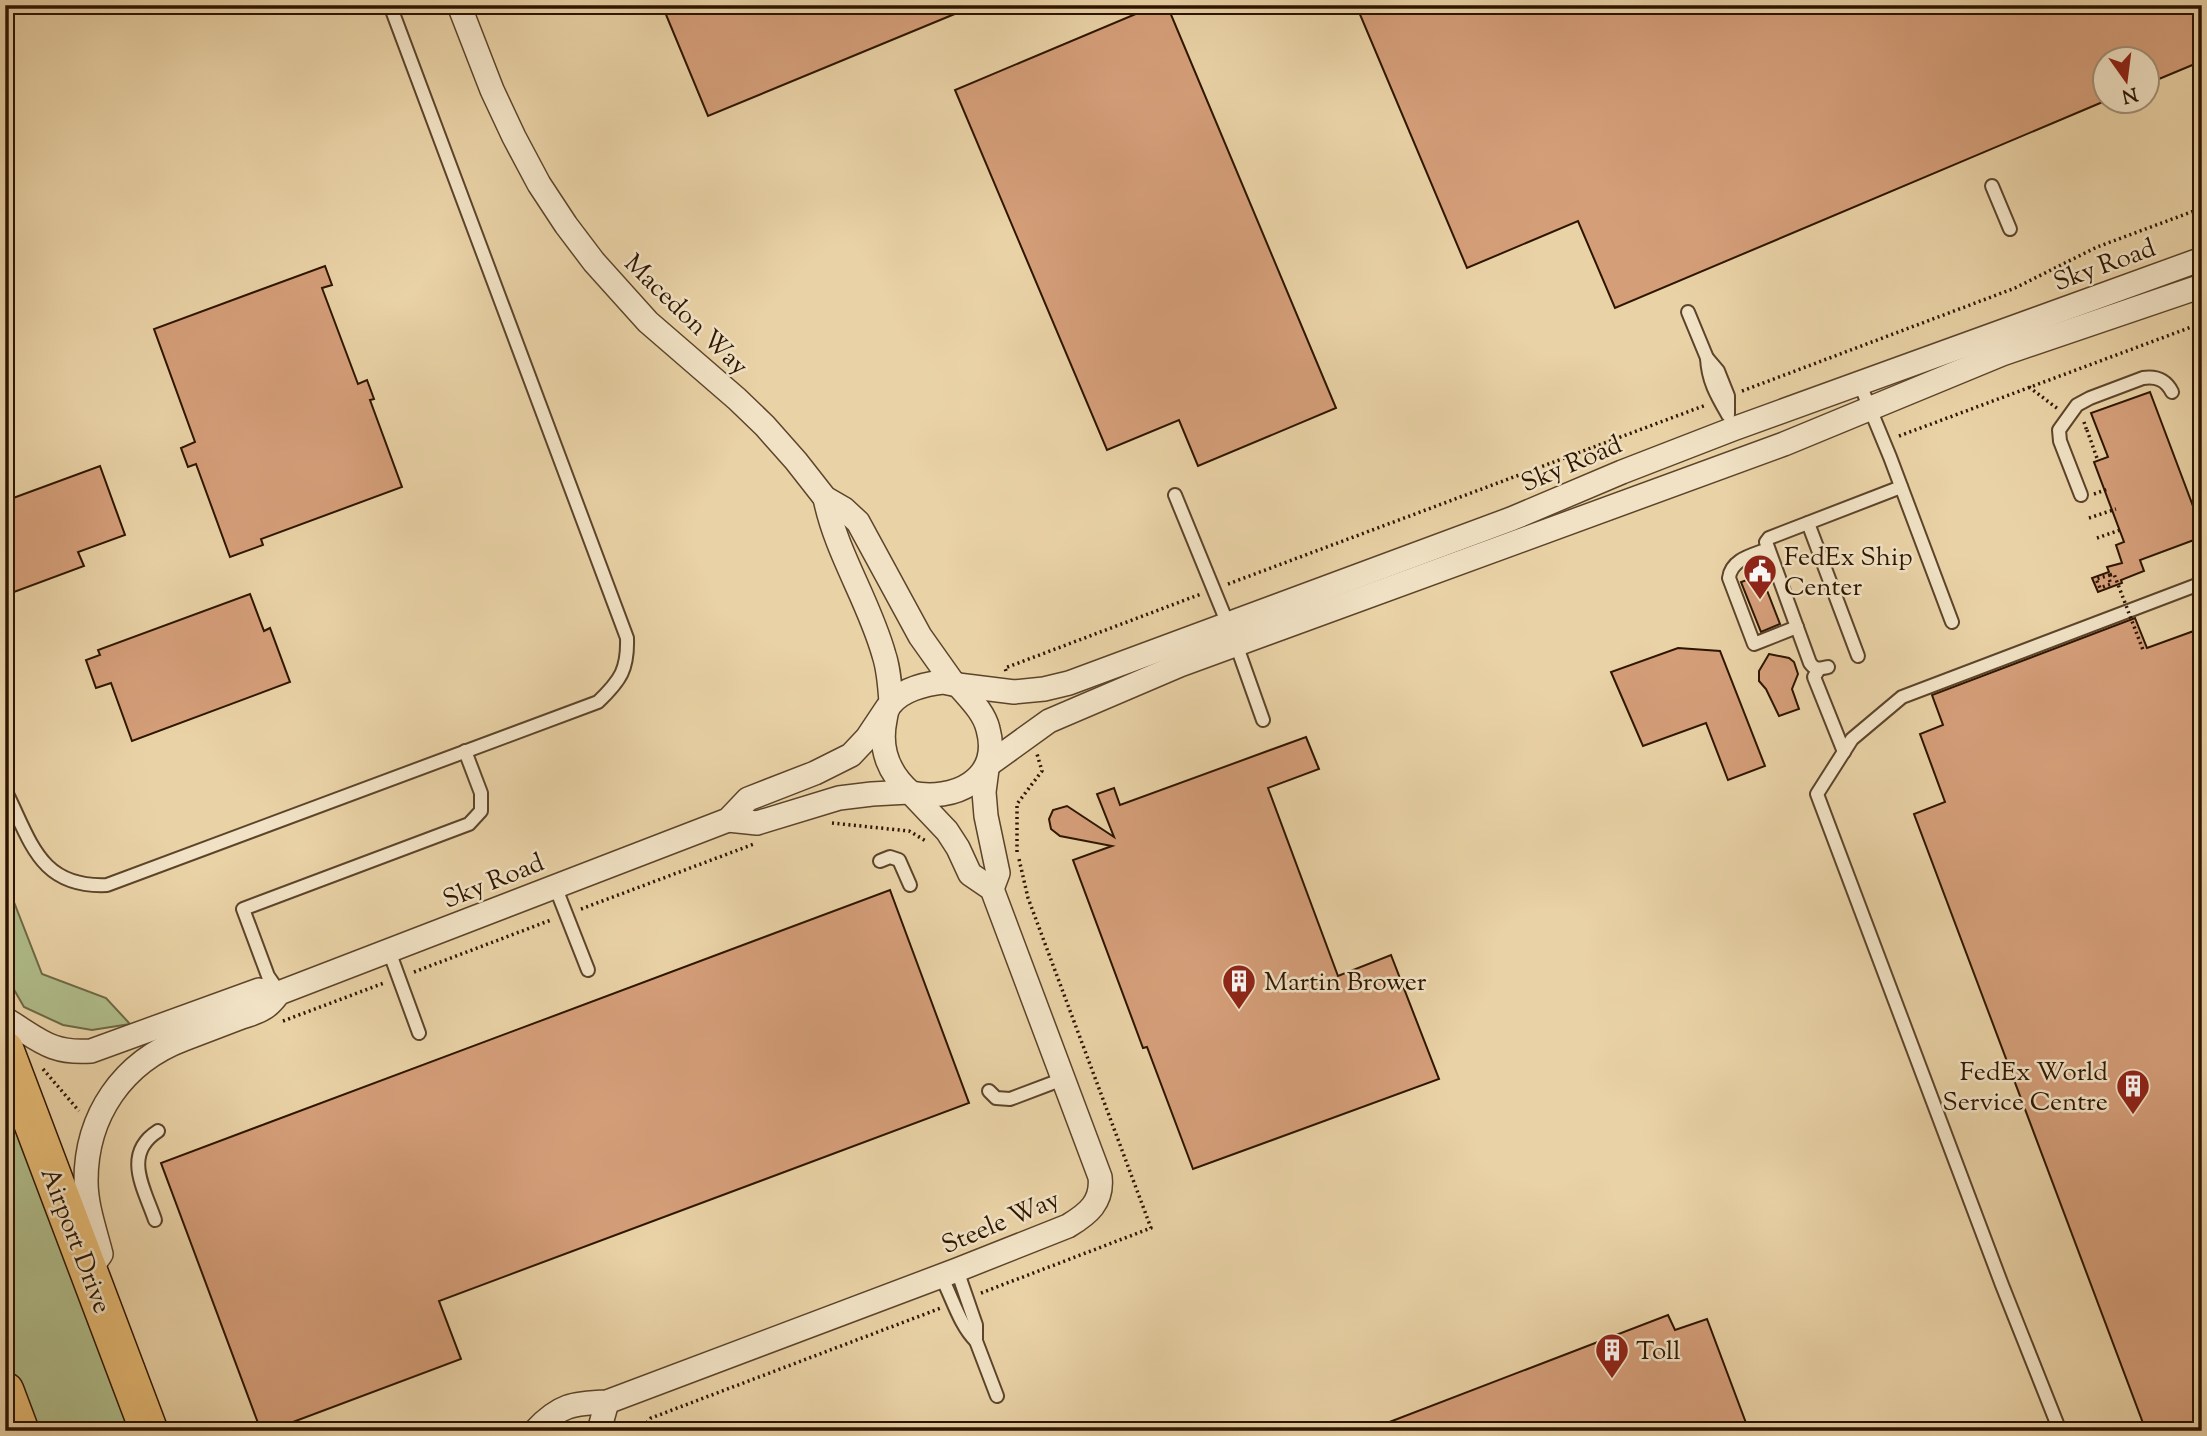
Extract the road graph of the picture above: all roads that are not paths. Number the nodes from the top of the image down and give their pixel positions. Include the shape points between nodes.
1 (390, 5) edge
2 (459, 5) edge
3 (1992, 186) dead end
4 (2010, 229) dead end
5 (2202, 259) edge
6 (2202, 286) edge
7 (1688, 312) dead end
8 (1859, 382) junction
9 (2172, 392) dead end
10 (1870, 408) junction
11 (1731, 421) junction
12 (1901, 487) junction
13 (1175, 495) dead end
14 (2081, 495) dead end
15 (825, 498) junction
16 (1808, 523) junction
17 (1768, 549) junction
18 (2202, 583) edge
19 (1952, 622) dead end
20 (1797, 627) junction
21 (1232, 634) junction
22 (1858, 656) dead end
23 (956, 684) junction
24 (889, 706) junction
25 (1263, 720) dead end
26 (465, 751) junction
27 (1844, 752) junction
28 (988, 767) junction
29 (5, 790) edge
30 (910, 793) junction
31 (728, 820) junction
32 (880, 861) dead end
33 (910, 885) dead end
34 (555, 886) junction
35 (992, 889) junction
36 (388, 951) junction
37 (588, 970) dead end
38 (279, 993) junction
39 (5, 1019) edge
40 (419, 1033) dead end
41 (5, 1050) edge
42 (1063, 1079) junction
43 (989, 1091) dead end
44 (158, 1131) dead end
45 (155, 1220) dead end
46 (89, 1271) junction
47 (949, 1273) junction
48 (5, 1391) edge
49 (997, 1396) dead end
50 (607, 1402) junction
51 (20, 1431) edge
52 (149, 1431) edge
53 (535, 1431) edge
54 (599, 1431) edge
55 (2060, 1431) edge

1 - 26 lane via 627,638 624,672 598,702
2 - 15 street, Macedon Way via 514,137 566,225 648,322 765,426
3 - 4 lane
5 - 8 street, Sky Road
6 - 10 street, Sky Road via 2002,354
7 - 11 lane via 1707,358 1718,371
8 - 10 lane
8 - 11 street, Sky Road
9 - 14 lane via 2168,384 2152,377 2077,405 2059,430
10 - 12 lane
10 - 21 street, Sky Road via 1504,548
11 - 21 street, Sky Road via 1633,467
12 - 16 lane
12 - 19 lane
13 - 21 lane
15 - 23 street, Macedon Way via 858,522 920,636
15 - 24 street, Macedon Way via 885,656
16 - 17 lane via 1769,538
16 - 22 lane
17 - 20 lane
17 - 20 lane via 1741,559 1728,578 1754,643
18 - 27 lane via 1902,697 1852,739
20 - 27 lane via 1810,663 1823,668 1814,677
21 - 23 street, Sky Road via 1044,689 1014,692
21 - 25 lane
21 - 28 street, Sky Road via 1049,721
23 - 24 street via 922,687 901,695
23 - 28 street via 989,730
24 - 30 street via 883,729 885,756
24 - 31 street, Sky Road via 850,755 748,799
26 - 29 lane via 107,885 88,886 53,873 39,858
26 - 38 lane via 481,793 481,811 469,824 243,909
27 - 55 lane via 1817,794
28 - 30 street via 970,784 946,794
28 - 35 street, Steele Way via 986,816 998,873
30 - 31 street, Sky Road via 839,798 757,823
30 - 35 street, Steele Way via 947,831 970,874
31 - 34 street, Sky Road
32 - 33 lane via 899,860
34 - 36 street, Sky Road
34 - 37 lane
35 - 42 street, Steele Way
36 - 38 street, Sky Road
36 - 40 lane
38 - 39 street, Sky Road via 259,990 91,1051 57,1050
38 - 46 street, Sky Road via 265,1008 155,1052 119,1085 98,1119 87,1156 89,1210 101,1254
41 - 46 main road, Airport Drive
42 - 43 lane via 1010,1099 996,1098
42 - 47 street, Steele Way via 1100,1177 1096,1203 1068,1226
44 - 45 lane via 141,1146 138,1157 139,1177
46 - 52 main road, Airport Drive
47 - 49 lane via 976,1325 976,1341
47 - 50 street, Steele Way
48 - 51 main road
50 - 53 street, Steele Way via 575,1403 550,1416
50 - 54 street

